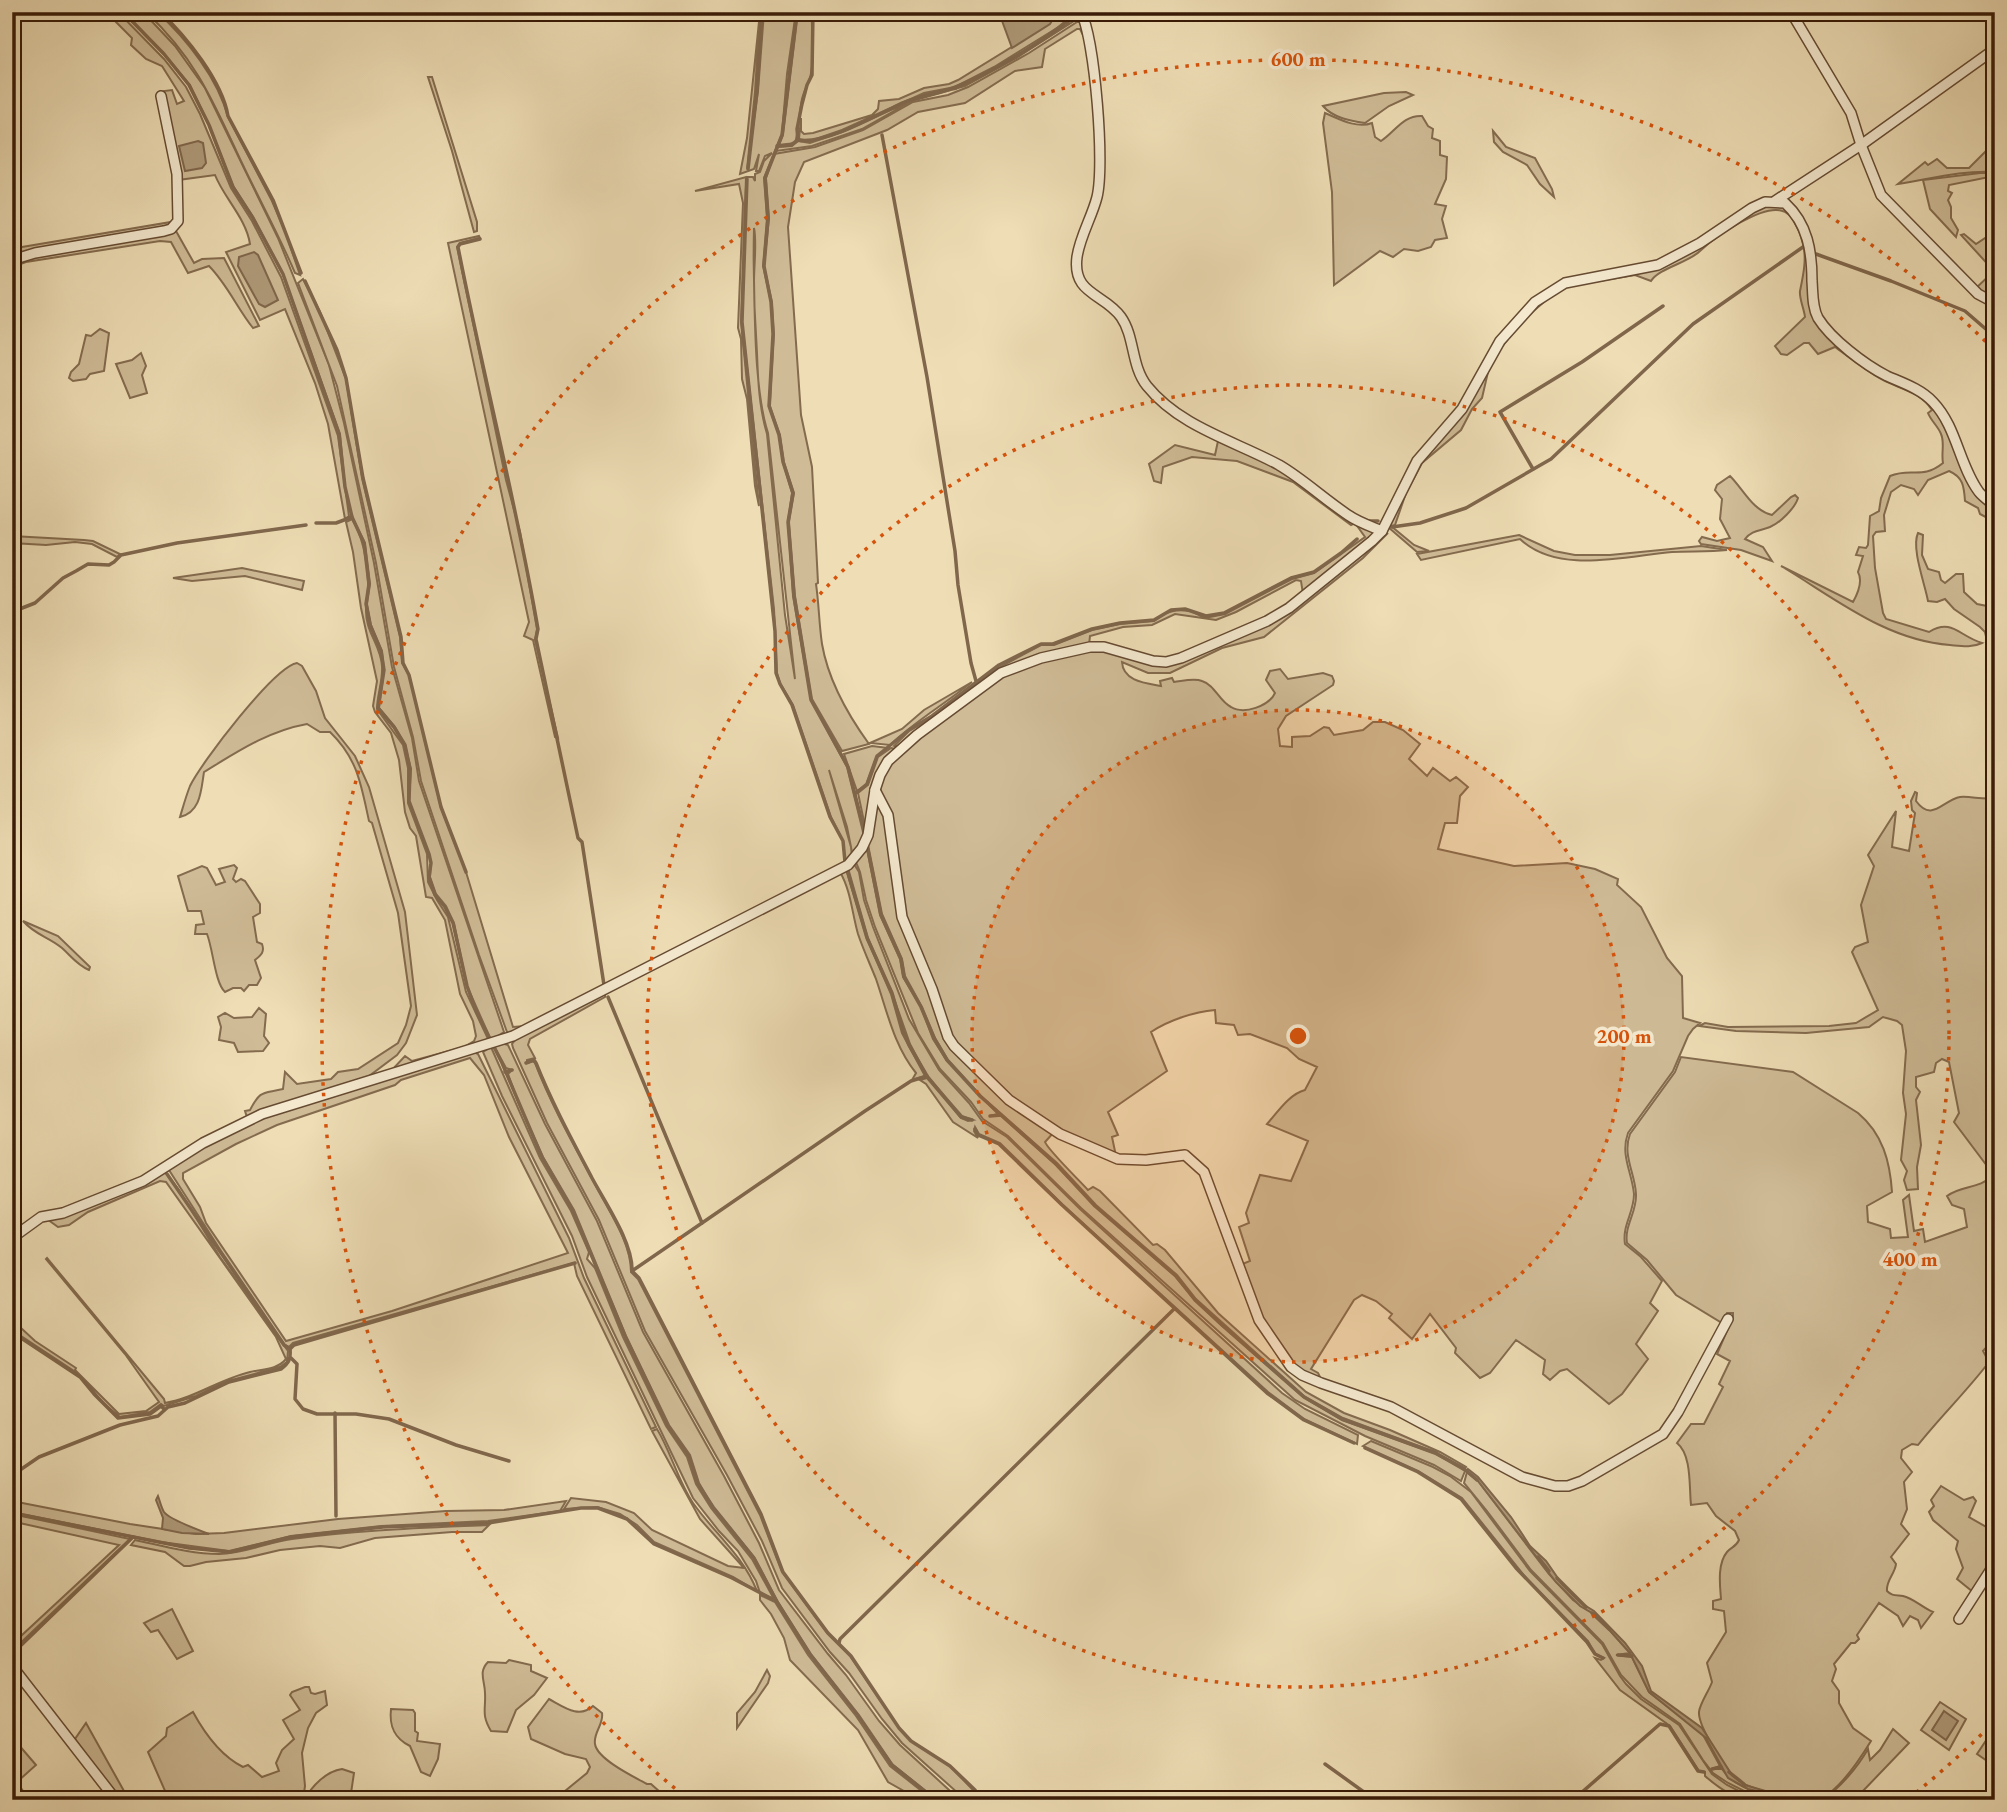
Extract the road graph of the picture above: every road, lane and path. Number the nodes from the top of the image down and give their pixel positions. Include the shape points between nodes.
1 (1081, 12) edge
2 (1791, 12) edge
3 (1995, 49) edge
4 (161, 96) dead end
5 (1861, 145) junction
6 (1775, 201) junction
7 (12, 260) edge
8 (1995, 303) edge
9 (1995, 506) edge
10 (1381, 531) junction
11 (876, 790) junction
12 (12, 1238) edge
13 (1728, 1320) dead end
14 (1995, 1563) edge
15 (1959, 1619) dead end
16 (12, 1666) edge
17 (116, 1800) edge

1 - 10 street via 1089,33 1100,176 1077,257 1081,285 1124,320 1138,370 1165,404 1278,465 1350,516
2 - 5 street via 1851,113
3 - 5 street
4 - 7 street via 177,173 178,221 171,229
5 - 6 street
5 - 8 street via 1881,195 1978,294
6 - 9 street via 1792,209 1811,246 1814,306 1819,318 1875,369 1933,401 1980,494
6 - 10 street via 1752,208 1658,265 1565,283 1535,302 1500,341 1462,409 1417,461
10 - 11 street via 1289,608 1181,658 1153,661 1090,647 1000,673 900,748 880,775
11 - 12 street via 868,835 848,865 501,1041 262,1114 203,1143 143,1181 63,1213 41,1217
11 - 13 street via 888,815 902,917 954,1046 1009,1100 1060,1134 1118,1159 1185,1155 1204,1172 1259,1320 1281,1356 1302,1374 1391,1407 1522,1477 1568,1486 1663,1434
14 - 15 street
16 - 17 street

